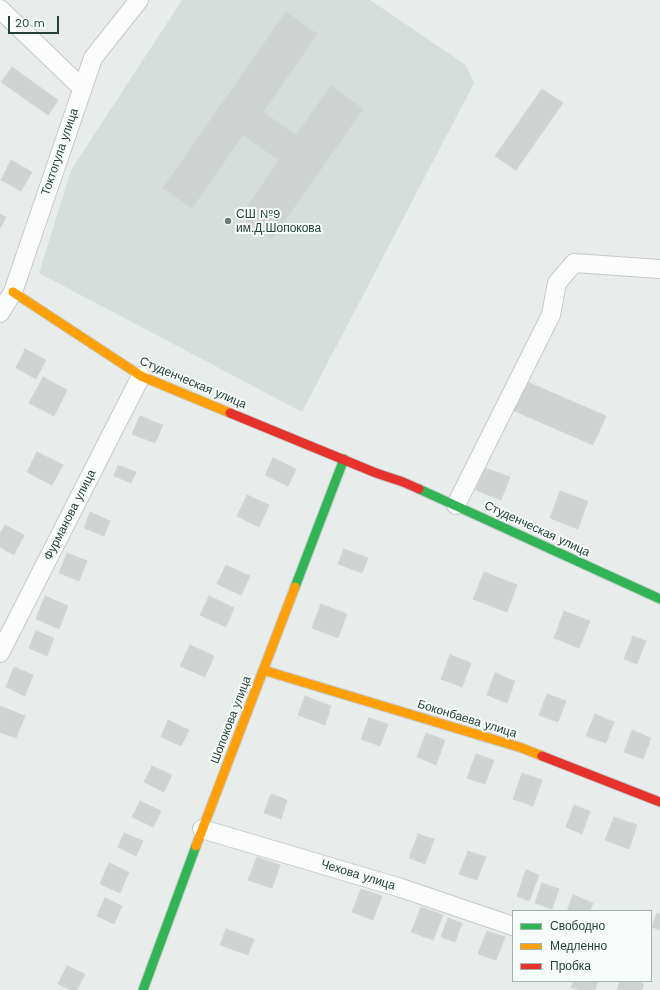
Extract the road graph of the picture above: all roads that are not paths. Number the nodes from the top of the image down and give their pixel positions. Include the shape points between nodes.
1 (139, 0) edge
2 (0, 9) edge
3 (82, 88) junction
4 (660, 269) edge
5 (14, 292) junction
6 (0, 313) edge
7 (141, 376) junction
8 (344, 459) junction
9 (456, 505) junction
10 (660, 599) edge
11 (0, 653) edge
12 (263, 670) junction
13 (660, 802) edge
14 (202, 828) junction
15 (512, 926) edge
16 (143, 990) edge

1 - 3 street, Токтогула улица via 93,58
2 - 3 street
3 - 5 street, Токтогула улица
4 - 9 street via 574,263 561,278 557,283 551,315
5 - 6 street, Токтогула улица
5 - 7 street, Студенческая улица
7 - 8 street, Студенческая улица
7 - 11 street, Фурманова улица
8 - 9 street, Студенческая улица
8 - 12 street, Шопокова улица
9 - 10 street, Студенческая улица
12 - 13 street, Боконбаева улица via 522,748
12 - 14 street, Шопокова улица
14 - 15 street, Чехова улица via 401,888
14 - 16 street, Шопокова улица

